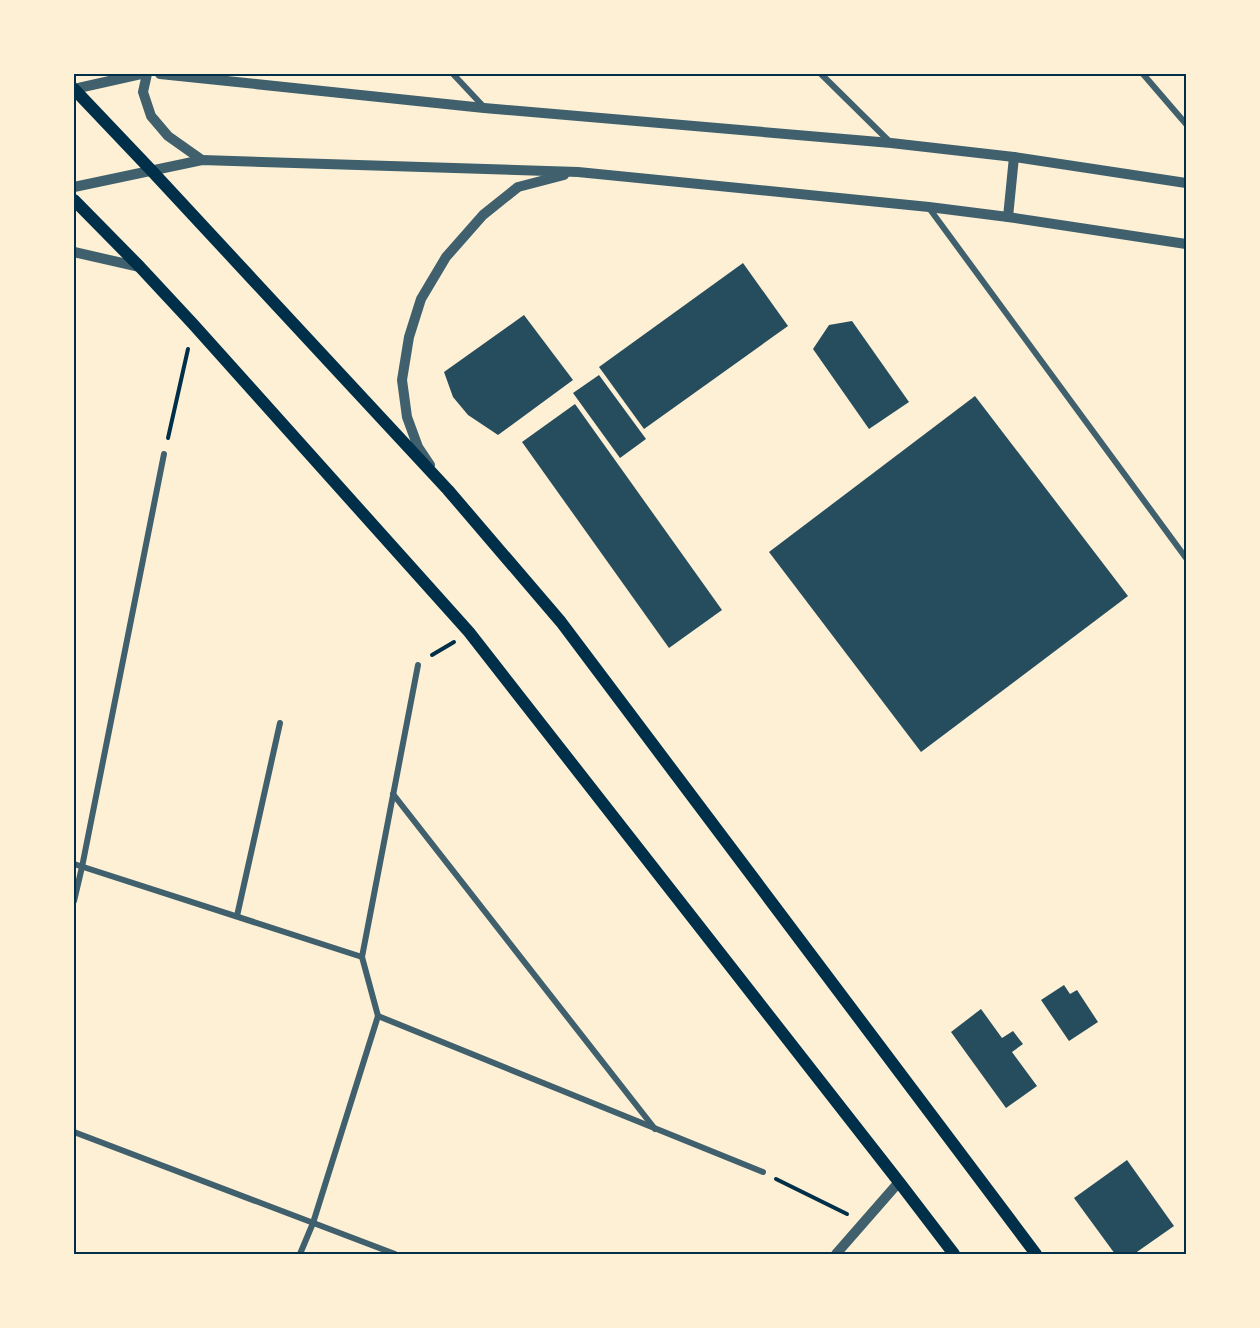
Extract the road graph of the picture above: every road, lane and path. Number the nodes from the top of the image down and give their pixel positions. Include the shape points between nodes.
1 (141, 74) edge
2 (147, 74) edge
3 (160, 74) edge
4 (453, 74) edge
5 (821, 74) edge
6 (1143, 74) edge
7 (74, 89) edge
8 (484, 108) junction
9 (1186, 124) edge
10 (891, 143) junction
11 (1014, 157) junction
12 (202, 160) junction
13 (151, 170) junction
14 (578, 172) junction
15 (1186, 183) edge
16 (74, 187) edge
17 (74, 200) edge
18 (929, 207) junction
19 (1008, 217) junction
20 (1186, 244) edge
21 (74, 252) edge
22 (140, 267) junction
23 (193, 324) junction
24 (164, 454) joint
25 (448, 490) junction
26 (1186, 558) edge
27 (469, 632) junction
28 (418, 664) joint
29 (280, 723) dead end
30 (393, 794) junction
31 (74, 864) edge
32 (82, 867) junction
33 (74, 900) edge
34 (237, 916) junction
35 (362, 957) junction
36 (378, 1016) junction
37 (656, 1129) junction
38 (74, 1132) edge
39 (764, 1172) joint
40 (899, 1182) junction
41 (313, 1223) junction
42 (864, 1223) junction
43 (300, 1254) edge
44 (395, 1254) edge
45 (836, 1254) edge
46 (954, 1254) edge
47 (1036, 1254) edge

1 - 7 street
2 - 12 street via 143,92 151,116 168,136
3 - 8 street
4 - 8 street
5 - 10 street
6 - 9 street
7 - 13 main road
8 - 10 street
10 - 11 street
11 - 15 street
11 - 19 street
12 - 13 street
12 - 14 street
13 - 16 street
13 - 25 main road
14 - 18 street
14 - 25 street via 518,187 483,215 446,257 421,299 409,337 403,389 407,417 418,447
17 - 22 main road
18 - 19 street
18 - 26 street
19 - 20 street
21 - 22 street
22 - 23 main road
23 - 24 path
23 - 27 main road
24 - 32 street
25 - 47 main road via 561,622
27 - 28 path
27 - 40 main road
28 - 30 street
29 - 34 street
30 - 35 street
30 - 37 street
31 - 32 street
32 - 33 street
32 - 34 street
34 - 35 street
35 - 36 street
36 - 37 street
36 - 41 street
37 - 39 street
38 - 41 street
39 - 42 path
40 - 42 street
40 - 46 main road
41 - 43 street
41 - 44 street
42 - 45 street

